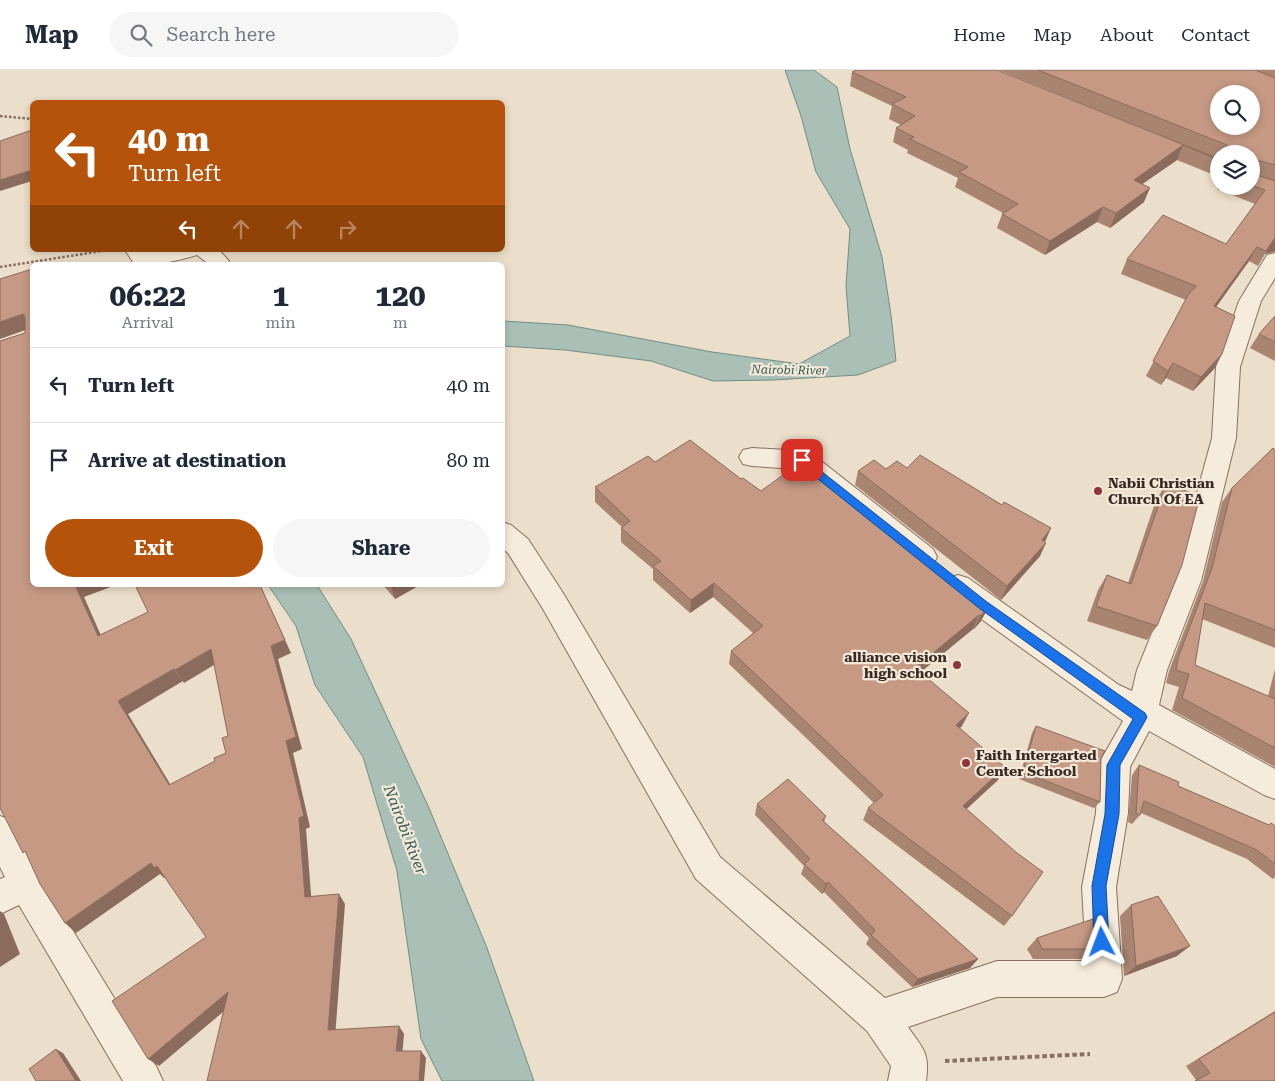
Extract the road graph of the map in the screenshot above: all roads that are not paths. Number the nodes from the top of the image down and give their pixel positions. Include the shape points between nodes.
1 (137, 252) edge
2 (184, 252) edge
3 (1275, 260) edge
4 (752, 457) dead end
5 (505, 535) edge
6 (1141, 717) junction
7 (1275, 785) edge
8 (0, 830) edge
9 (13, 890) edge
10 (880, 1018) junction
11 (908, 1072) edge
12 (144, 1081) edge

1 - 2 street via 141,257 163,257
3 - 6 street via 1250,301 1228,367 1224,438 1187,581 1152,670
4 - 6 street via 802,460 983,605
5 - 10 street via 518,546 553,601 708,868
6 - 7 street via 1114,696
6 - 10 street via 1114,765 1112,814 1099,886 1104,979 998,979
8 - 9 street
9 - 12 street
10 - 11 street

